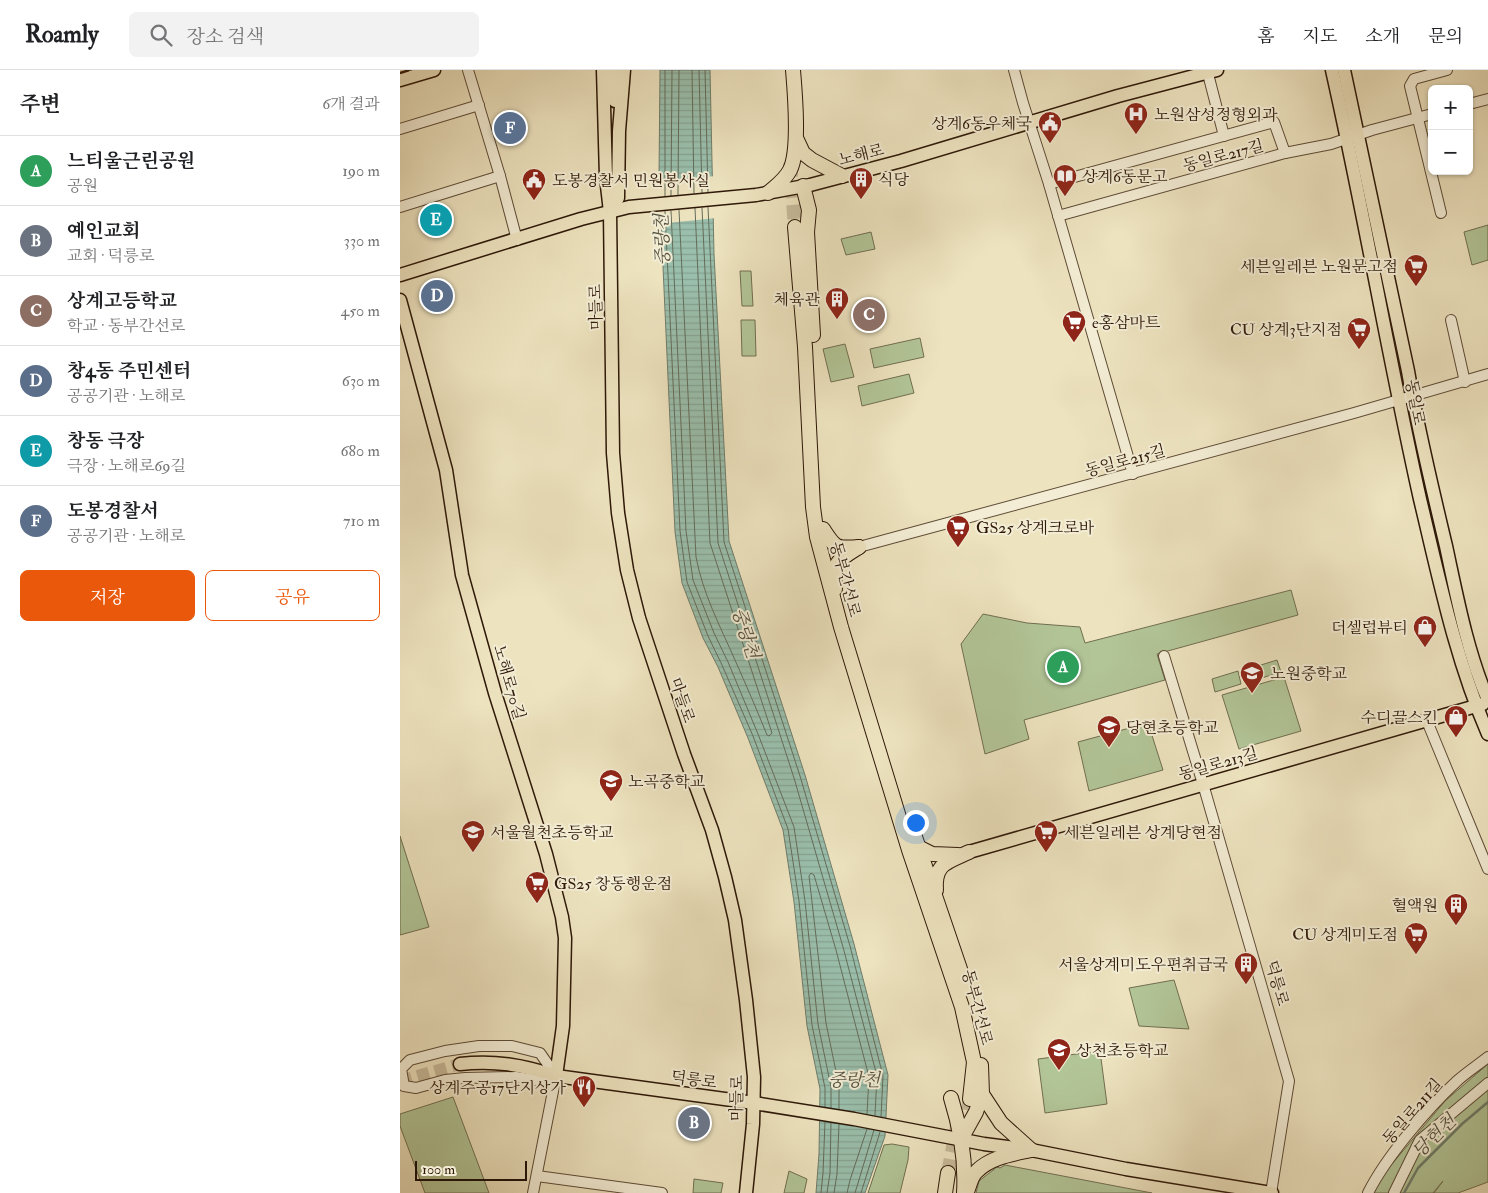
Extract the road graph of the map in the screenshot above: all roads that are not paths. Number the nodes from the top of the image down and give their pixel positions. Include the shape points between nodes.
1 (434, 70) edge
2 (468, 70) edge
3 (603, 70) edge
4 (613, 70) edge
5 (624, 70) edge
6 (784, 70) edge
7 (793, 70) edge
8 (1014, 70) edge
9 (1332, 70) edge
10 (1344, 70) edge
11 (1447, 70) edge
12 (1210, 71) edge
13 (400, 80) edge
14 (1488, 99) edge
15 (1473, 103) edge
16 (479, 105) junction
17 (1428, 115) edge
18 (1418, 117) junction
19 (1029, 122) junction
20 (400, 130) edge
21 (619, 131) junction
22 (1224, 136) junction
23 (1353, 137) junction
24 (792, 142) junction
25 (1285, 153) junction
26 (500, 176) junction
27 (842, 176) junction
28 (1049, 184) junction
29 (803, 186) junction
30 (762, 194) junction
31 (400, 207) edge
32 (610, 212) junction
33 (1442, 213) dead end
34 (1058, 216) junction
35 (794, 227) tunnel mouth
36 (517, 240) junction
37 (400, 275) edge
38 (400, 300) edge
39 (1450, 320) dead end
40 (1488, 374) edge
41 (1466, 382) junction
42 (1412, 397) junction
43 (1399, 401) junction
44 (1133, 474) junction
45 (823, 529) junction
46 (859, 547) junction
47 (834, 574) junction
48 (837, 614) junction
49 (1164, 656) dead end
50 (1484, 703) edge
51 (868, 714) junction
52 (1427, 721) junction
53 (1488, 734) edge
54 (1204, 784) junction
55 (918, 847) junction
56 (969, 852) junction
57 (1488, 869) edge
58 (933, 904) junction
59 (935, 927) junction
60 (954, 951) junction
61 (959, 998) junction
62 (1488, 1057) edge
63 (460, 1064) tunnel mouth
64 (556, 1076) junction
65 (1488, 1083) edge
66 (966, 1098) junction
67 (754, 1103) junction
68 (960, 1139) junction
69 (1032, 1150) junction
70 (536, 1176) junction
71 (1244, 1191) edge
72 (533, 1193) edge
73 (662, 1193) edge
74 (746, 1193) edge
75 (945, 1193) edge
76 (955, 1193) edge
77 (965, 1193) edge
78 (1272, 1193) edge
79 (1368, 1193) edge
80 (1394, 1193) edge

1 - 13 main road
2 - 16 street
3 - 32 main road, 마들로
4 - 21 main road
5 - 21 main road, 마들로
6 - 24 highway
7 - 24 highway
8 - 19 street
9 - 23 main road, 동일로
10 - 23 main road, 동일로
11 - 18 street via 1414,79 1410,86
12 - 19 main road, 노해로
12 - 22 street, 노해로
14 - 15 street
16 - 20 street
16 - 26 street
17 - 18 street, 동일로217길
18 - 23 street, 동일로217길
18 - 33 street
19 - 27 main road, 노해로
19 - 28 street
21 - 32 main road, 마들로 via 618,198
22 - 25 street via 1274,122
22 - 28 street
23 - 25 street, 동일로217길
23 - 42 main road, 동일로
23 - 43 main road, 동일로
24 - 27 highway via 808,156
24 - 30 highway via 794,160 790,171 782,182
25 - 34 street, 동일로217길
26 - 31 street
26 - 36 street
27 - 29 main road, 노해로
28 - 34 street
29 - 30 main road, 노해로
29 - 45 highway via 808,210
30 - 32 main road, 노해로 via 629,207
32 - 36 main road, 노해로
32 - 67 main road, 마들로 via 613,454 624,551 638,618 726,877 742,964 752,1047
34 - 44 street
35 - 48 highway, 동부간선로 via 805,347 813,507 818,545
36 - 37 main road, 노해로
38 - 64 main road, 노해로70길 via 446,470 464,584 562,917 565,938 563,1026
39 - 41 street
40 - 41 street, 동일로215길
41 - 42 street, 동일로215길
42 - 43 street, 동일로215길
42 - 50 main road, 동일로
43 - 44 street, 동일로215길
43 - 50 main road, 동일로 via 1445,606 1468,685
44 - 46 street, 동일로215길
45 - 46 highway via 837,547
45 - 47 highway
46 - 47 highway via 838,561
47 - 48 highway
48 - 51 highway, 동부간선로
49 - 54 street, 덕릉로
50 - 52 main road, 동일로213길
50 - 53 main road, 동일로
51 - 55 highway via 887,752
51 - 58 highway, 동부간선로 via 909,850
52 - 54 main road, 동일로213길
52 - 57 street
54 - 56 main road, 동일로213길
54 - 78 street, 덕릉로 via 1289,1081
55 - 56 highway via 946,856
55 - 58 highway
56 - 58 highway via 938,870
58 - 59 highway, 동부간선로
58 - 60 highway
59 - 61 highway, 동부간선로
59 - 66 highway, 동부간선로 via 963,1034
60 - 61 highway
60 - 66 highway via 976,1027 981,1058
61 - 66 highway, 동부간선로 via 974,1062
62 - 79 street, 동일로211길 via 1458,1081 1426,1114 1404,1139
63 - 64 main road, 덕릉로 via 503,1062
64 - 64 street via 540,1053 512,1046 445,1051 410,1060 401,1069 404,1086 416,1088 465,1078 516,1077 542,1081
64 - 67 main road, 덕릉로
64 - 70 street
65 - 80 street via 1420,1140
66 - 68 highway
66 - 68 highway via 976,1112
66 - 69 highway
67 - 68 main road, 덕릉로
67 - 74 main road, 마들로
68 - 69 main road, 덕릉로
68 - 77 highway via 966,1168
69 - 71 main road, 덕릉로
69 - 77 highway via 989,1162 976,1171
70 - 72 street
70 - 73 street
71 - 78 main road, 덕릉로
75 - 76 highway via 953,1175

